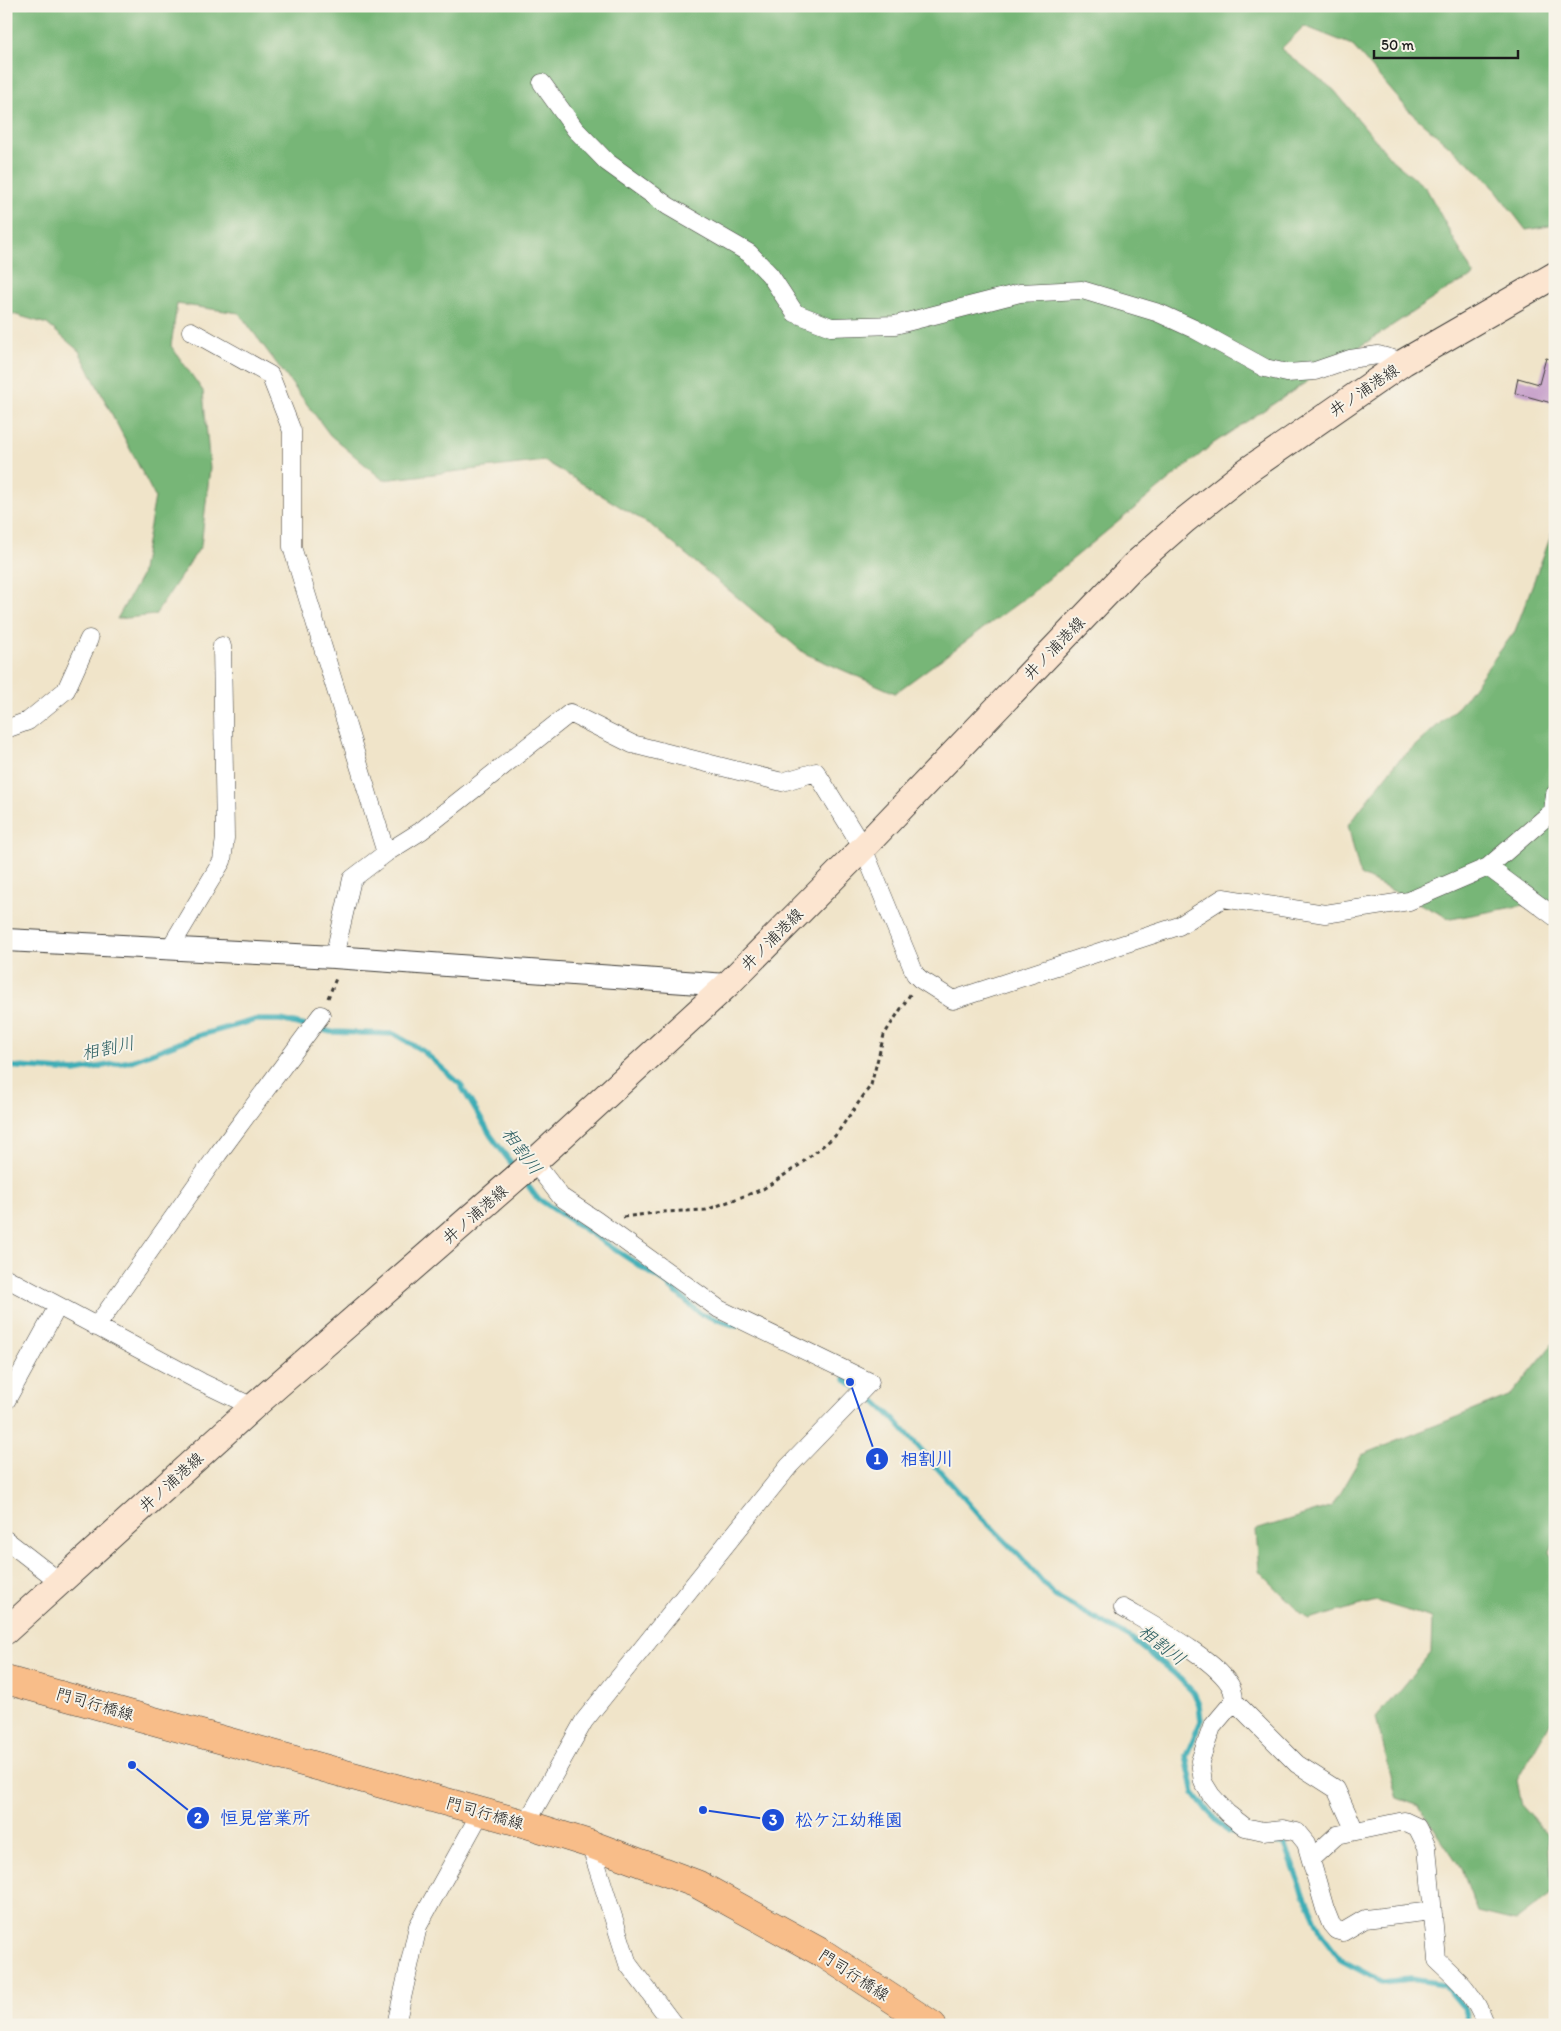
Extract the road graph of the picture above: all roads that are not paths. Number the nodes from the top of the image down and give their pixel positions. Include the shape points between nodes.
1 (542, 83) dead end
2 (1555, 275) edge
3 (191, 331) dead end
4 (1404, 362) junction
5 (89, 639) dead end
6 (222, 646) dead end
7 (6, 729) edge
8 (1555, 794) edge
9 (864, 848) junction
10 (386, 853) junction
11 (1488, 867) junction
12 (1555, 917) edge
13 (6, 940) edge
14 (170, 948) junction
15 (339, 957) junction
16 (727, 985) junction
17 (321, 1015) road end
18 (534, 1162) junction
19 (6, 1278) edge
20 (58, 1306) junction
21 (96, 1327) junction
22 (7, 1398) edge
23 (253, 1407) junction
24 (6, 1540) edge
25 (60, 1582) junction
26 (1123, 1608) dead end
27 (6, 1631) edge
28 (6, 1680) edge
29 (1234, 1701) junction
30 (481, 1812) junction
31 (526, 1824) junction
32 (1356, 1831) junction
33 (590, 1844) junction
34 (1311, 1859) junction
35 (1432, 1911) junction
36 (396, 2025) edge
37 (674, 2025) edge
38 (932, 2025) edge
39 (1486, 2025) edge

1 - 4 street via 575,129 607,162 668,206 749,253 770,275 795,313 831,327 896,325 1020,293 1082,290 1159,314 1194,329 1265,368 1287,373 1314,371 1350,359 1378,355
2 - 4 main road, 井ノ浦港線
3 - 10 street via 270,375 292,431 292,547
4 - 9 main road, 井ノ浦港線 via 1248,470 1185,520 1134,566
5 - 7 street via 66,690 28,721
6 - 14 street via 225,838 222,861
8 - 11 street via 1553,811
9 - 10 street via 816,772 782,782 632,744 570,712 422,831
9 - 11 street via 916,974 953,1000 1179,926 1223,898 1325,914 1409,901
9 - 16 main road, 井ノ浦港線
10 - 15 street via 352,879
11 - 12 street
13 - 14 street
14 - 15 street
15 - 16 street
16 - 18 main road, 井ノ浦港線
17 - 21 street
18 - 23 main road, 井ノ浦港線
18 - 31 street via 561,1197 719,1309 870,1382 789,1466 584,1721
19 - 20 street
20 - 21 street
20 - 22 street
21 - 23 street
23 - 25 main road, 井ノ浦港線
24 - 25 street
25 - 27 main road, 井ノ浦港線
26 - 29 street via 1214,1667 1232,1689
28 - 30 main road, 門司行橋線
29 - 32 street via 1297,1764 1336,1789
29 - 34 street via 1212,1728 1200,1761 1203,1782 1227,1813 1245,1827 1297,1832
30 - 31 main road, 門司行橋線
30 - 36 street via 418,1926
31 - 33 main road, 門司行橋線
32 - 34 street via 1337,1835
32 - 35 street via 1404,1821 1417,1827 1426,1847
33 - 37 street via 628,1964
33 - 38 main road, 門司行橋線 via 696,1884 824,1954
34 - 35 street via 1325,1909 1336,1930 1343,1932 1365,1919
35 - 39 street via 1437,1960 1466,1988

